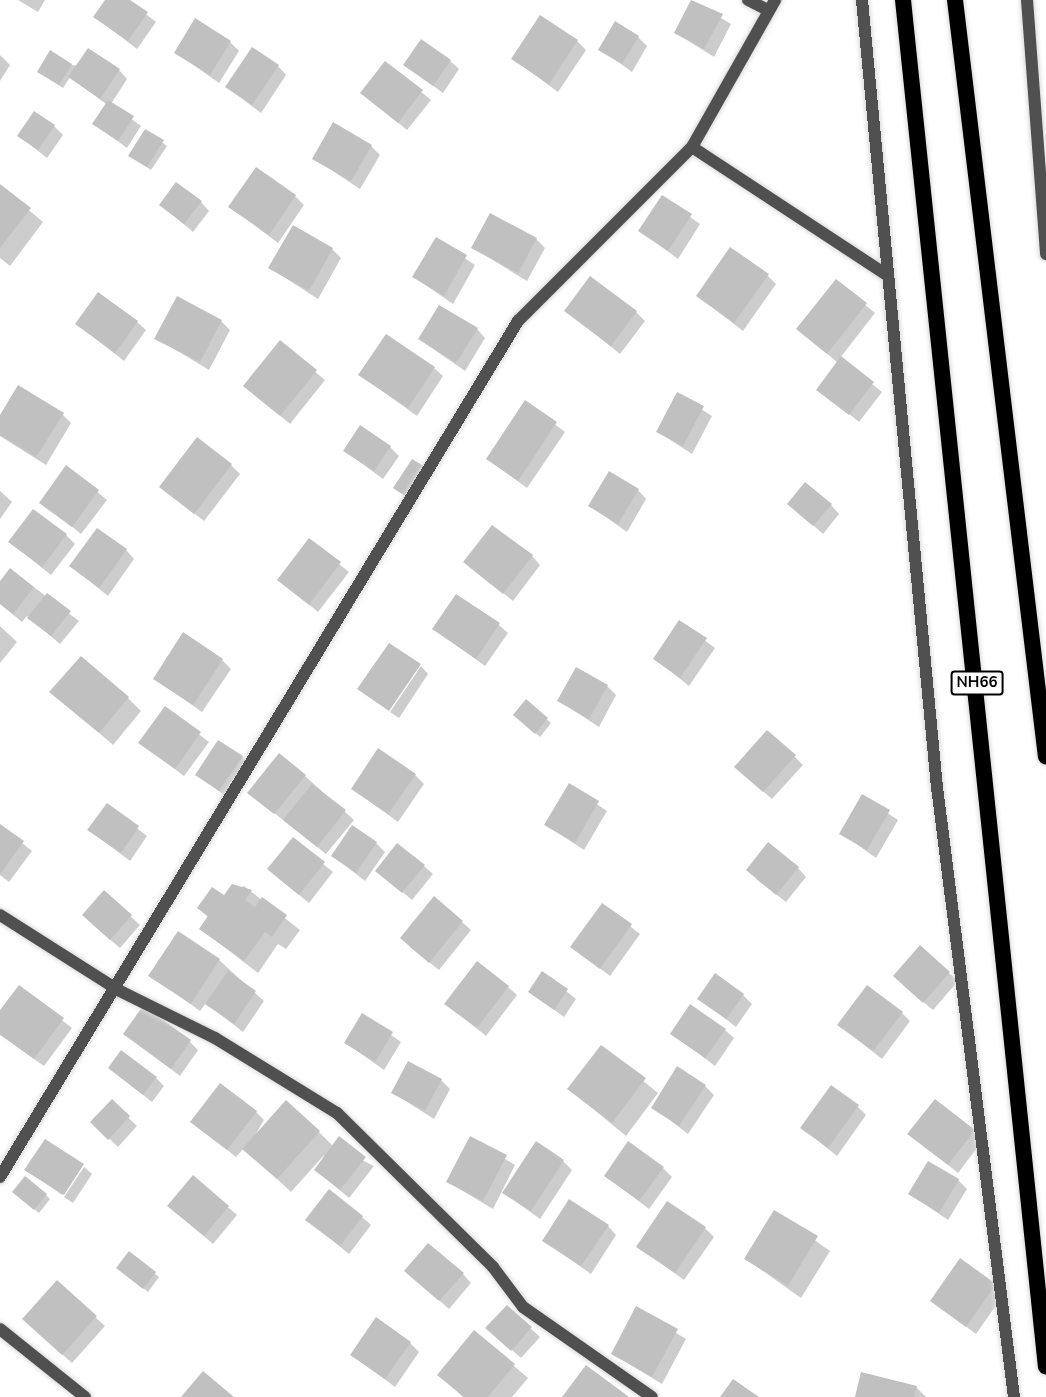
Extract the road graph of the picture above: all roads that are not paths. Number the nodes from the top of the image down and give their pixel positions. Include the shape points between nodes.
1 (747, 0) edge
2 (862, 0) edge
3 (903, 0) edge
4 (955, 0) edge
5 (1027, 0) edge
6 (771, 5) edge
7 (692, 147) junction
8 (1046, 254) edge
9 (887, 275) junction
10 (1046, 757) edge
11 (0, 915) edge
12 (118, 990) junction
13 (0, 1177) edge
14 (0, 1329) edge
15 (1046, 1367) edge
16 (85, 1397) edge
17 (652, 1397) edge
18 (1014, 1397) edge

1 - 6 street
2 - 9 street
3 - 15 highway, NH66
4 - 10 highway
5 - 8 street
6 - 7 street
7 - 9 street
7 - 12 street via 518,321
9 - 18 street via 937,787
11 - 12 street
12 - 13 street
12 - 17 street via 215,1038 337,1113 493,1267 523,1307
14 - 16 street

